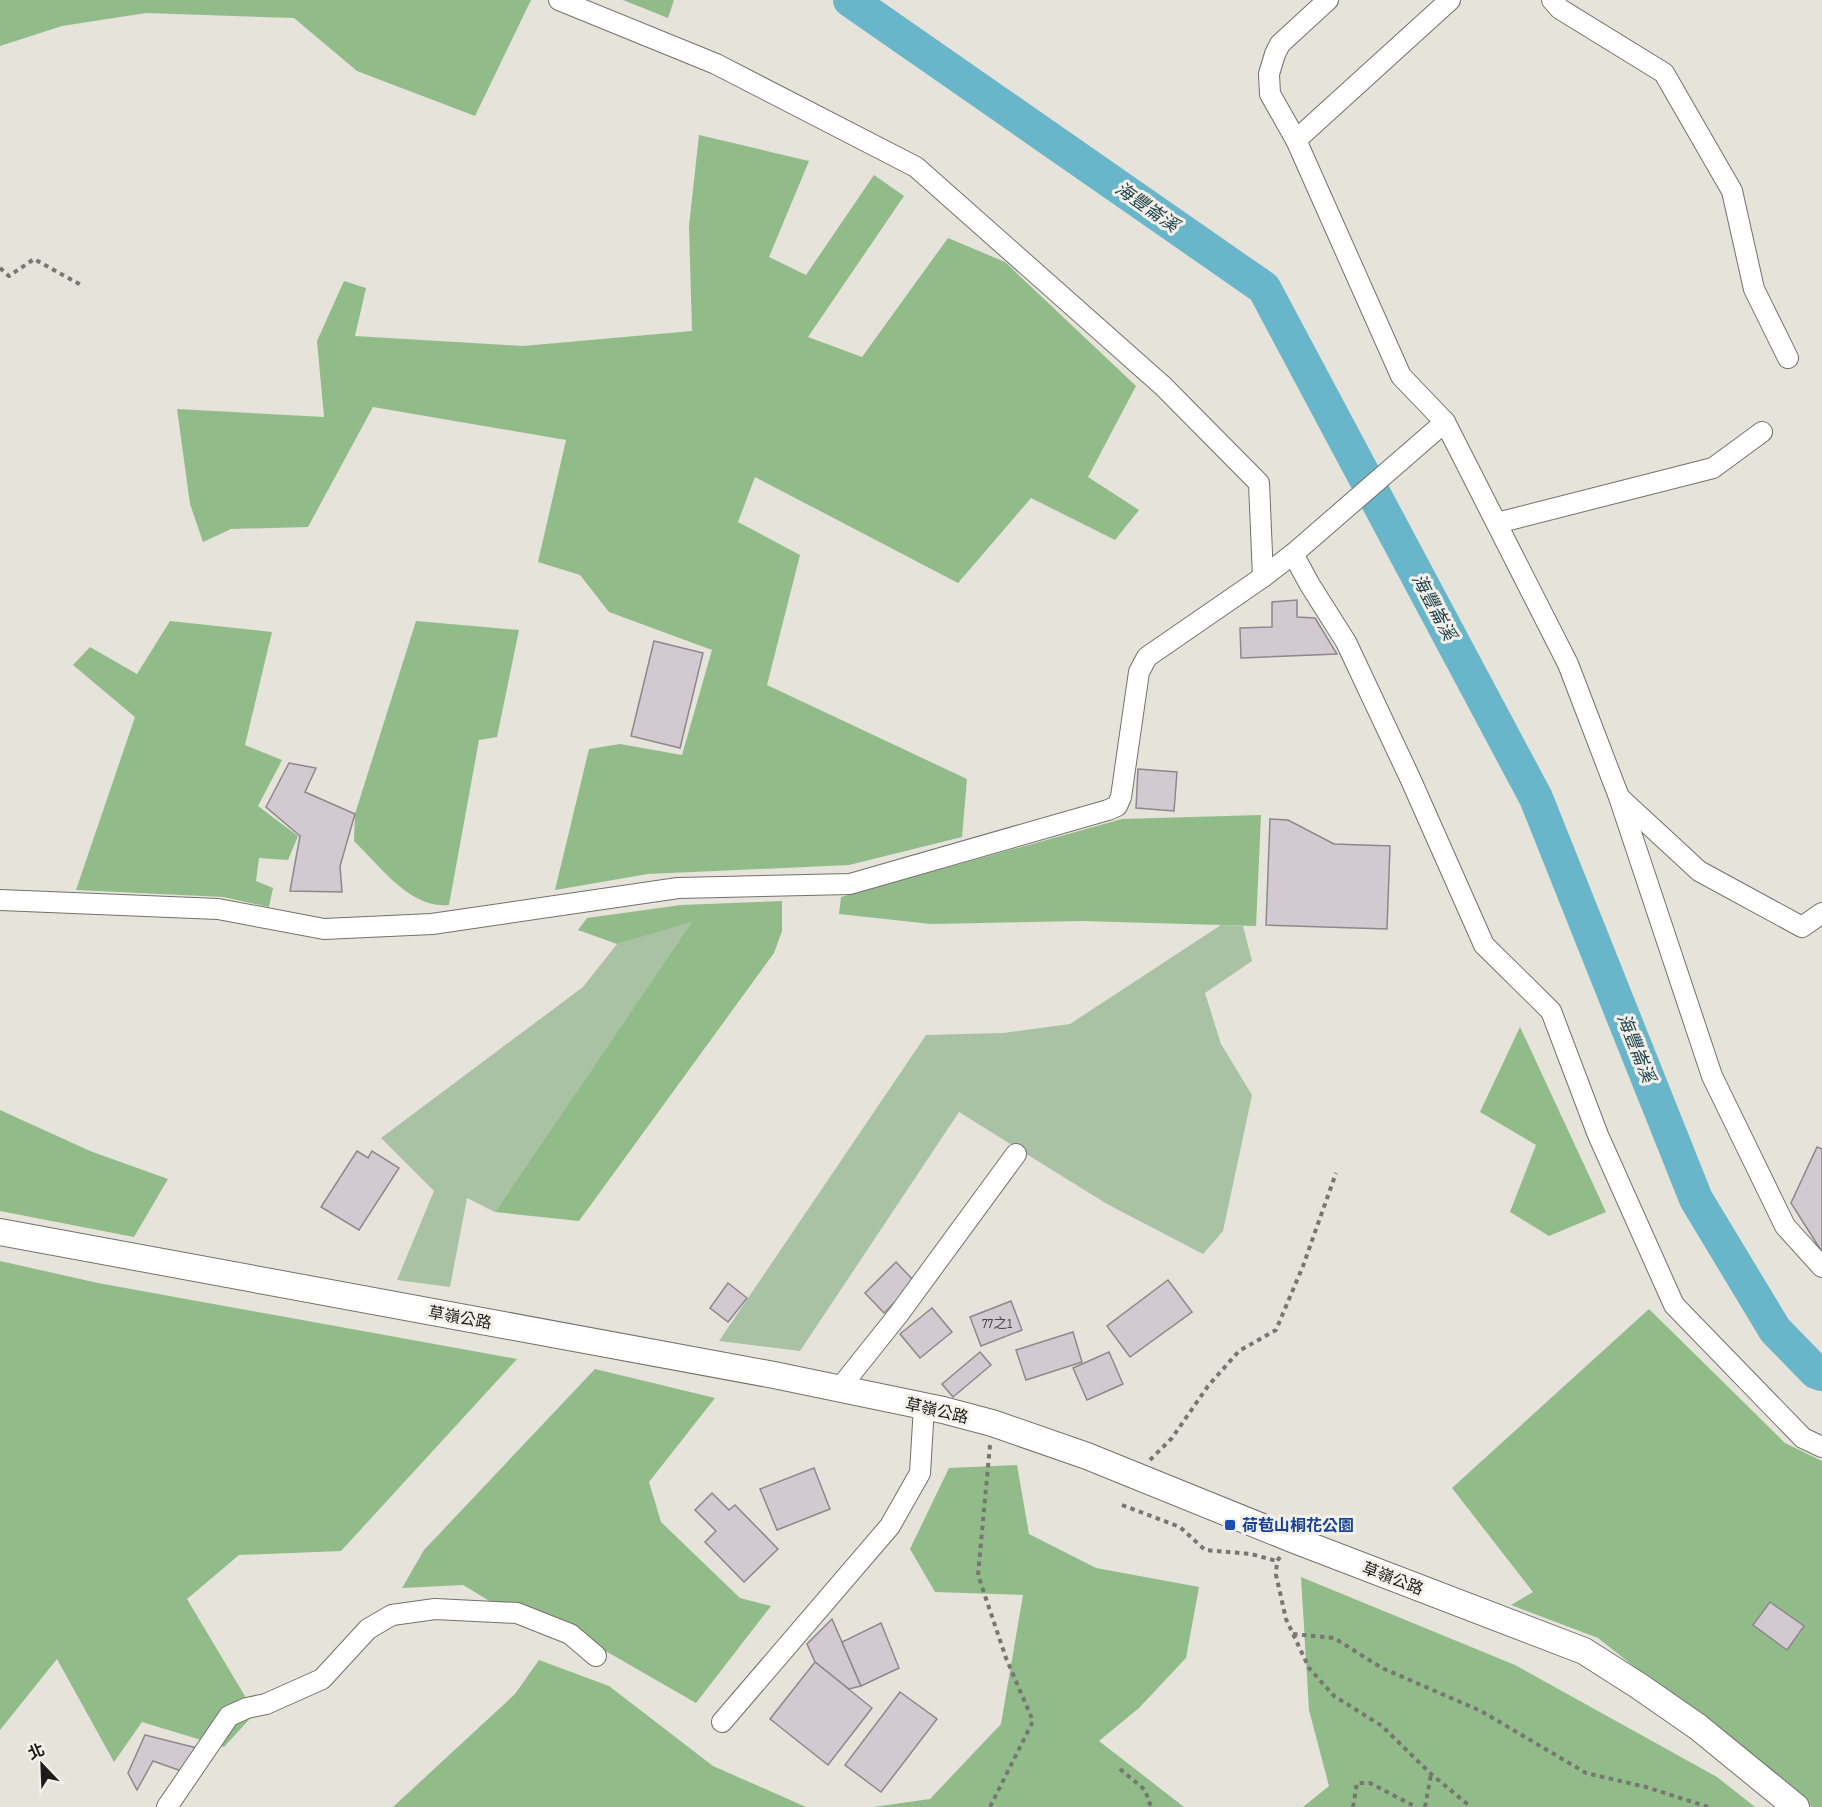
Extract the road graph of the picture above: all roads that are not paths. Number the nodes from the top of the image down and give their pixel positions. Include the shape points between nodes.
1 (560, 0) edge
2 (1328, 0) edge
3 (1450, 0) edge
4 (1552, 0) edge
5 (1296, 140) junction
6 (1788, 358) dead end
7 (1445, 422) junction
8 (1762, 432) dead end
9 (1497, 523) junction
10 (1293, 554) junction
11 (1263, 577) junction
12 (1619, 796) junction
13 (0, 900) edge
14 (1822, 913) edge
15 (1016, 1154) dead end
16 (0, 1232) edge
17 (1822, 1267) edge
18 (839, 1389) junction
19 (924, 1406) junction
20 (1822, 1447) edge
21 (596, 1656) dead end
22 (722, 1722) dead end
23 (167, 1807) edge
24 (1796, 1807) edge

1 - 11 street via 716,64 916,167 1163,387 1259,483
2 - 5 street via 1280,44 1269,74 1270,94
3 - 5 street
4 - 6 street via 1560,9 1664,73 1732,192 1754,289
5 - 7 street via 1401,376
7 - 9 street
7 - 10 street
8 - 9 street via 1713,468
9 - 12 street via 1568,664
10 - 11 street
10 - 20 street via 1346,642 1484,945 1551,1011 1598,1135 1674,1305 1803,1438
11 - 13 street via 1147,657 1139,672 1117,806 850,884 678,888 432,924 324,929 218,909
12 - 14 street via 1699,872 1802,927
12 - 17 street via 1712,1076 1785,1226
15 - 18 street
16 - 18 main road, 草嶺公路
18 - 19 main road, 草嶺公路
19 - 22 street via 920,1473 890,1526
19 - 24 main road, 草嶺公路 via 992,1423 1135,1475 1584,1651 1698,1727
21 - 23 street via 570,1634 517,1613 435,1609 392,1615 368,1629 322,1679 229,1716

